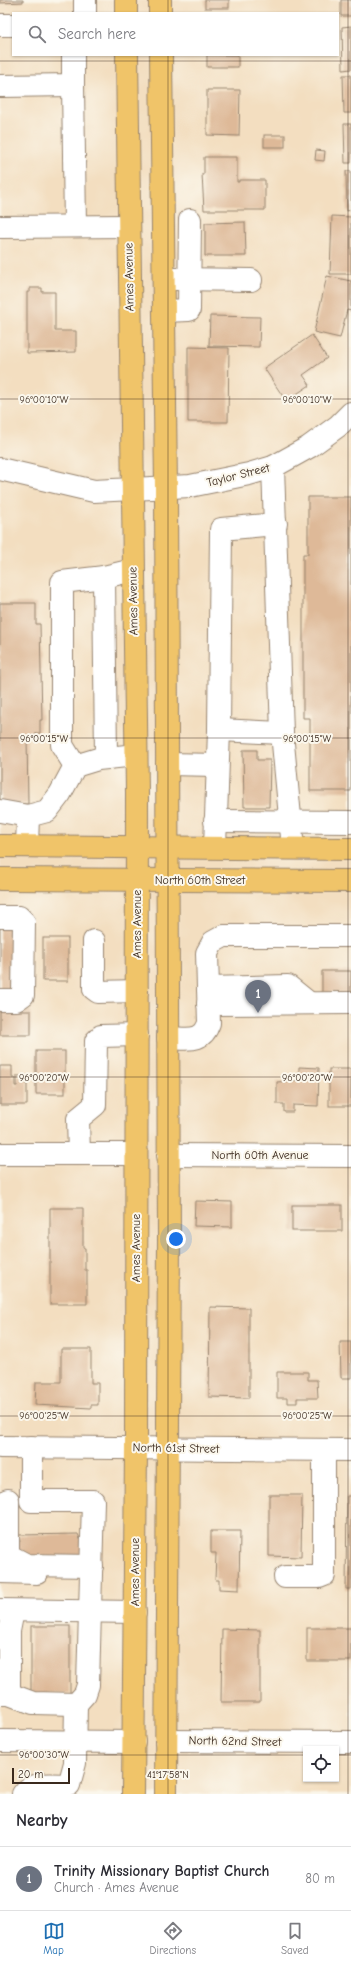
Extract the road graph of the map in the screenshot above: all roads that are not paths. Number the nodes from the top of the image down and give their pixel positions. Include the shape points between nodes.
1 (85, 0) edge
2 (126, 0) edge
3 (160, 0) edge
4 (85, 12) edge
5 (126, 12) edge
6 (160, 12) edge
7 (12, 24) edge
8 (0, 25) edge
9 (73, 56) edge
10 (127, 56) edge
11 (161, 56) edge
12 (73, 85) junction
13 (0, 86) edge
14 (190, 220) dead end
15 (75, 226) junction
16 (129, 226) junction
17 (0, 227) edge
18 (163, 279) junction
19 (190, 279) junction
20 (251, 280) dead end
21 (164, 311) junction
22 (351, 413) edge
23 (273, 466) junction
24 (0, 469) edge
25 (166, 488) junction
26 (132, 489) junction
27 (276, 524) junction
28 (133, 570) junction
29 (104, 577) junction
30 (219, 730) junction
31 (282, 733) junction
32 (136, 755) junction
33 (106, 758) junction
34 (167, 764) junction
35 (217, 765) junction
36 (75, 766) junction
37 (0, 811) edge
38 (28, 816) junction
39 (215, 822) junction
40 (291, 822) junction
41 (351, 822) edge
42 (0, 846) edge
43 (27, 846) junction
44 (137, 847) junction
45 (167, 847) junction
46 (215, 847) junction
47 (292, 848) junction
48 (351, 849) edge
49 (0, 879) edge
50 (167, 879) junction
51 (137, 880) junction
52 (351, 881) edge
53 (0, 917) edge
54 (351, 936) edge
55 (94, 941) dead end
56 (137, 991) junction
57 (208, 996) junction
58 (0, 1000) edge
59 (351, 1003) edge
60 (137, 1036) junction
61 (168, 1038) junction
62 (0, 1154) edge
63 (79, 1154) junction
64 (136, 1154) junction
65 (168, 1154) junction
66 (351, 1156) edge
67 (0, 1447) edge
68 (31, 1447) junction
69 (136, 1448) junction
70 (168, 1448) junction
71 (324, 1450) junction
72 (351, 1450) edge
73 (4, 1500) edge
74 (31, 1501) junction
75 (92, 1570) junction
76 (0, 1572) edge
77 (285, 1577) dead end
78 (7, 1610) edge
79 (91, 1611) junction
80 (135, 1612) junction
81 (4, 1694) edge
82 (76, 1704) junction
83 (0, 1741) edge
84 (166, 1741) junction
85 (76, 1742) junction
86 (134, 1742) junction
87 (351, 1742) edge
88 (77, 1790) edge
89 (23, 1794) edge
90 (133, 1794) edge
91 (166, 1794) edge

1 - 4 street
2 - 5 main road
3 - 6 main road
7 - 8 street
9 - 12 street
10 - 16 main road, Ames Avenue
11 - 18 main road
12 - 13 street
12 - 15 street
14 - 19 street
15 - 16 street
15 - 17 street
16 - 26 main road, Ames Avenue
18 - 19 street
18 - 21 main road
19 - 20 street
19 - 21 street via 189,310
21 - 25 main road
22 - 23 street, Taylor Street via 309,447
23 - 25 street, Taylor Street via 217,481
23 - 27 street
24 - 26 street, Taylor Street via 94,491
25 - 26 street, Taylor Street
25 - 34 main road
26 - 28 main road, Ames Avenue
27 - 30 street via 221,529
27 - 31 street
28 - 29 street
28 - 32 main road, Ames Avenue
29 - 33 street
29 - 36 street via 62,582 62,745
30 - 31 street
30 - 35 street
31 - 40 street
32 - 33 street
32 - 44 main road, Ames Avenue
33 - 36 street
34 - 35 street
34 - 45 main road
35 - 39 street
36 - 38 street via 60,794 47,811
37 - 38 street
38 - 43 street
39 - 40 street
39 - 46 street
40 - 41 street
40 - 47 street
42 - 43 main road
43 - 44 main road
44 - 45 main road
44 - 51 main road, Ames Avenue
45 - 46 main road
45 - 50 main road
46 - 47 main road
47 - 48 main road
49 - 51 main road, North 60th Street
50 - 51 main road, North 60th Street
50 - 52 main road, North 60th Street
50 - 61 main road
51 - 56 main road, Ames Avenue
53 - 58 street via 18,917 24,922 23,995 16,1000
54 - 57 street via 224,936 213,942 207,953
55 - 56 street via 94,989 98,992
56 - 60 main road, Ames Avenue
57 - 59 street via 288,986 309,1003
57 - 61 street via 209,1023 206,1033 199,1038
60 - 63 street via 101,1036 96,1041 95,1105 78,1119
60 - 64 main road, Ames Avenue
61 - 65 main road
62 - 63 street
63 - 64 street
64 - 69 main road, Ames Avenue
65 - 66 street, North 60th Avenue
65 - 70 main road
67 - 68 street, North 61st Street
68 - 69 street, North 61st Street
68 - 74 street
69 - 70 street, North 61st Street
69 - 80 main road, Ames Avenue
70 - 71 street, North 61st Street
70 - 84 main road
71 - 72 street, North 61st Street
71 - 77 street via 324,1575
73 - 74 street
73 - 75 street via 8,1555 27,1565
74 - 75 street via 93,1501
75 - 76 street
75 - 79 street
78 - 79 street
78 - 81 street via 9,1631
79 - 80 street
79 - 82 street via 88,1685 86,1694
80 - 86 main road, Ames Avenue
81 - 82 street via 33,1704
82 - 85 street
83 - 85 street
84 - 87 street, North 62nd Street
84 - 91 main road
85 - 86 street
85 - 88 street
86 - 90 main road, Ames Avenue
88 - 89 street via 34,1785

